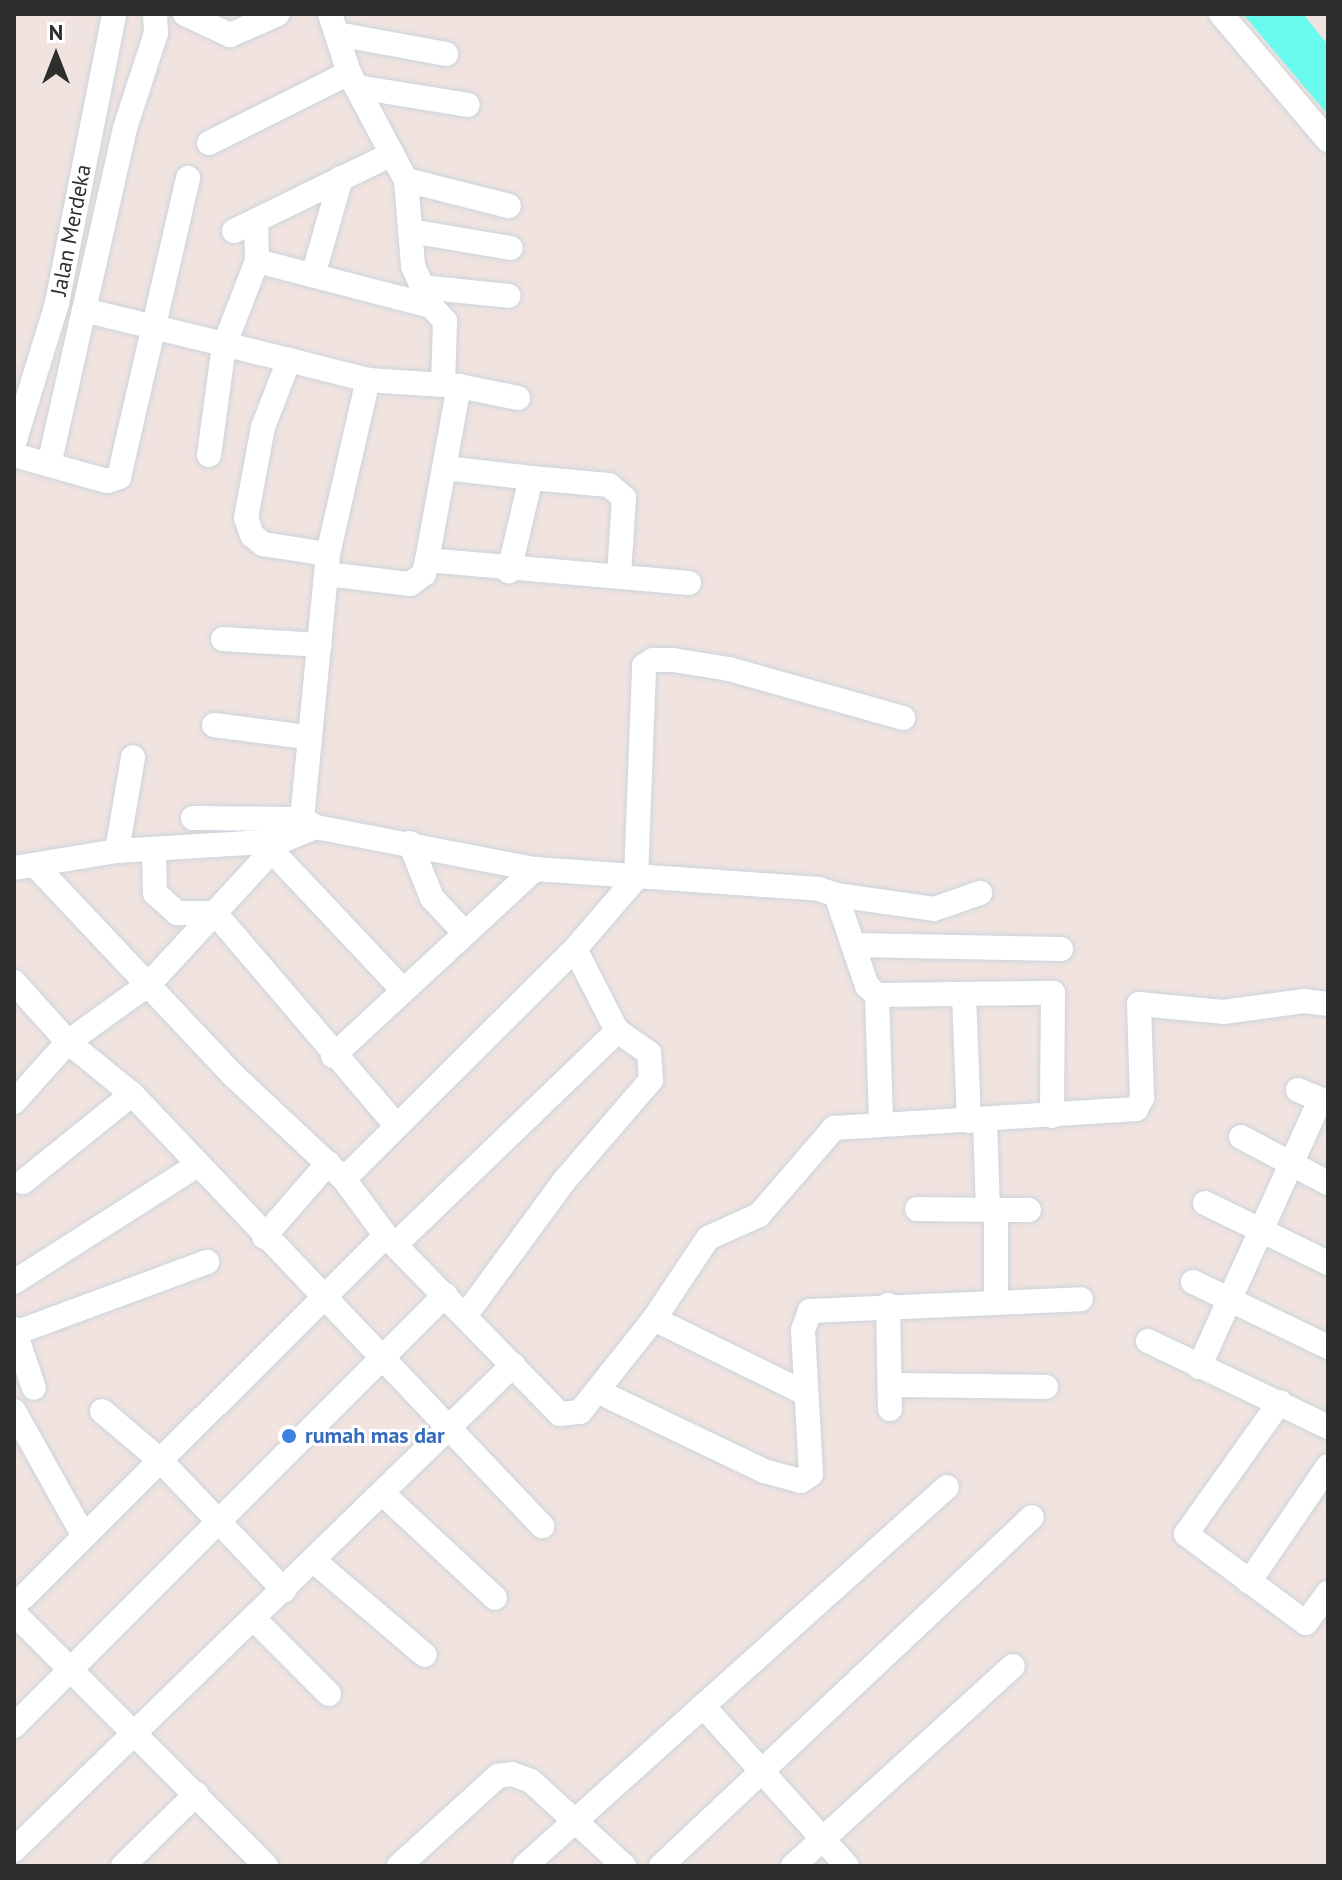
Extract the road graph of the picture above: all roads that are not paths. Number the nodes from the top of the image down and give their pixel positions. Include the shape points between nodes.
1 (114, 14) edge
2 (155, 14) edge
3 (185, 14) edge
4 (278, 14) edge
5 (1221, 14) edge
6 (333, 24) edge
7 (446, 54) dead end
8 (353, 80) junction
9 (468, 105) dead end
10 (1328, 140) edge
11 (209, 143) dead end
12 (392, 154) junction
13 (188, 178) dead end
14 (341, 178) junction
15 (406, 180) junction
16 (509, 206) dead end
17 (410, 231) junction
18 (511, 248) dead end
19 (257, 261) junction
20 (314, 272) junction
21 (509, 296) dead end
22 (426, 297) junction
23 (84, 310) junction
24 (157, 329) junction
25 (224, 346) junction
26 (289, 360) junction
27 (368, 380) junction
28 (451, 385) junction
29 (518, 398) dead end
30 (14, 443) edge
31 (14, 455) edge
32 (209, 455) dead end
33 (49, 465) junction
34 (446, 468) junction
35 (531, 478) junction
36 (427, 560) junction
37 (328, 564) junction
38 (509, 571) junction
39 (619, 576) junction
40 (689, 583) dead end
41 (223, 639) dead end
42 (320, 645) junction
43 (903, 718) dead end
44 (214, 725) dead end
45 (306, 737) junction
46 (133, 757) dead end
47 (193, 818) dead end
48 (309, 823) junction
49 (410, 843) junction
50 (276, 846) junction
51 (154, 849) junction
52 (117, 851) junction
53 (24, 867) edge
54 (535, 869) junction
55 (636, 878) junction
56 (980, 893) dead end
57 (836, 895) junction
58 (215, 913) junction
59 (465, 933) junction
60 (853, 945) junction
61 (575, 949) junction
62 (1061, 949) dead end
63 (14, 982) edge
64 (150, 983) junction
65 (402, 989) junction
66 (877, 995) junction
67 (964, 996) junction
68 (1328, 1004) edge
69 (617, 1031) junction
70 (68, 1042) junction
71 (333, 1056) junction
72 (132, 1094) junction
73 (1316, 1098) edge
74 (14, 1102) edge
75 (1052, 1116) junction
76 (977, 1120) junction
77 (395, 1124) junction
78 (881, 1124) junction
79 (1241, 1137) dead end
80 (1291, 1164) junction
81 (198, 1165) junction
82 (336, 1171) junction
83 (23, 1182) dead end
84 (1328, 1183) edge
85 (1205, 1203) dead end
86 (917, 1209) dead end
87 (992, 1210) junction
88 (1029, 1210) dead end
89 (1262, 1230) junction
90 (264, 1237) junction
91 (390, 1240) junction
92 (207, 1262) dead end
93 (1328, 1263) edge
94 (14, 1282) edge
95 (1193, 1282) dead end
96 (445, 1295) junction
97 (322, 1299) junction
98 (1081, 1299) dead end
99 (1232, 1299) junction
100 (996, 1300) junction
101 (888, 1305) junction
102 (465, 1316) junction
103 (654, 1319) junction
104 (15, 1331) edge
105 (1148, 1341) dead end
106 (1328, 1347) edge
107 (380, 1360) junction
108 (513, 1365) junction
109 (1199, 1367) junction
110 (1046, 1387) dead end
111 (34, 1388) dead end
112 (597, 1391) junction
113 (805, 1393) junction
114 (1280, 1402) junction
115 (14, 1411) edge
116 (102, 1411) dead end
117 (1328, 1427) edge
118 (448, 1429) junction
119 (160, 1460) junction
120 (1328, 1466) edge
121 (947, 1487) dead end
122 (382, 1493) junction
123 (1032, 1517) dead end
124 (220, 1521) junction
125 (542, 1526) dead end
126 (84, 1536) junction
127 (314, 1561) junction
128 (1249, 1582) junction
129 (284, 1590) junction
130 (1328, 1593) edge
131 (495, 1598) dead end
132 (14, 1606) edge
133 (14, 1613) edge
134 (254, 1619) junction
135 (425, 1655) dead end
136 (1013, 1666) dead end
137 (72, 1670) junction
138 (329, 1694) dead end
139 (703, 1706) junction
140 (14, 1726) edge
141 (137, 1734) junction
142 (763, 1770) junction
143 (196, 1794) junction
144 (571, 1822) junction
145 (825, 1838) junction
146 (14, 1850) edge
147 (123, 1866) edge
148 (266, 1866) edge
149 (399, 1866) edge
150 (525, 1866) edge
151 (624, 1866) edge
152 (661, 1866) edge
153 (793, 1866) edge
154 (847, 1866) edge

1 - 30 street, Jalan Merdeka via 57,303
2 - 23 street via 156,33 125,128
3 - 4 street via 230,35
5 - 10 street
6 - 7 street
6 - 8 street
8 - 9 street
8 - 11 street
8 - 12 street
12 - 14 street
12 - 15 street
13 - 24 street
14 - 19 street via 245,226
14 - 20 street
15 - 16 street
15 - 17 street
17 - 18 street
17 - 22 street
19 - 20 street
19 - 25 street
20 - 22 street
21 - 22 street
22 - 28 street via 445,321
23 - 24 street
23 - 33 street
24 - 25 street
24 - 33 street via 119,477 107,481
25 - 26 street
25 - 32 street
26 - 27 street
26 - 37 street via 263,427 246,518 263,544
27 - 28 street
27 - 37 street
28 - 29 street
28 - 34 street
31 - 33 street
34 - 35 street
34 - 36 street
35 - 38 street
35 - 39 street via 609,485 624,498
36 - 37 street via 424,574 410,584
36 - 38 street
37 - 42 street
38 - 39 street
39 - 40 street
41 - 42 street
42 - 45 street
43 - 55 street via 729,669 653,660 644,666 642,680
44 - 45 street
45 - 48 street
46 - 52 street
47 - 48 street
48 - 49 street
48 - 50 street
49 - 54 street
49 - 59 street via 432,898
50 - 51 street
50 - 58 street
50 - 65 street
51 - 52 street
51 - 58 street via 152,884 161,899 177,913
52 - 53 street
53 - 64 street
54 - 55 street
54 - 59 street
55 - 57 street via 720,879
55 - 61 street
56 - 57 street via 934,909
57 - 60 street
58 - 64 street
58 - 71 street
59 - 65 street
60 - 62 street
60 - 66 street via 867,986
61 - 69 street
61 - 77 street
63 - 70 street
64 - 70 street
64 - 82 street via 234,1076
65 - 71 street
66 - 67 street
66 - 78 street
67 - 75 street via 1053,993
67 - 76 street
68 - 75 street via 1304,1001 1223,1012 1139,1004 1142,1098 1136,1109
69 - 91 street
69 - 102 street via 649,1053 651,1080 565,1180
70 - 72 street
70 - 74 street
71 - 77 street
72 - 81 street
72 - 83 street
73 - 80 street
75 - 76 street
76 - 78 street
76 - 87 street
77 - 82 street
78 - 103 street via 827,1132 759,1215 708,1238
79 - 80 street
80 - 84 street
80 - 89 street
81 - 90 street
81 - 94 street
82 - 90 street
82 - 91 street
85 - 89 street
86 - 87 street
87 - 88 street
87 - 100 street
89 - 93 street
89 - 99 street
90 - 97 street
91 - 96 street
91 - 97 street
92 - 104 street
95 - 99 street
96 - 102 street
96 - 107 street
97 - 107 street
97 - 119 street
98 - 100 street
99 - 106 street
99 - 109 street
100 - 101 street
101 - 110 street via 890,1397
101 - 113 street via 810,1311 803,1330
102 - 108 street
103 - 112 street
103 - 113 street
104 - 111 street
105 - 109 street
107 - 118 street
107 - 124 street
108 - 112 street via 560,1414 580,1412
108 - 118 street
109 - 114 street
112 - 113 street via 764,1471 801,1481 811,1474
114 - 117 street
114 - 128 street via 1186,1534
115 - 126 street
116 - 119 street
118 - 122 street
118 - 125 street
119 - 124 street
119 - 126 street
120 - 128 street
121 - 139 street
122 - 127 street
122 - 131 street
123 - 142 street
124 - 129 street
124 - 137 street
126 - 132 street
127 - 129 street
127 - 135 street
128 - 130 street via 1306,1623
129 - 134 street
133 - 137 street
134 - 138 street
134 - 141 street
136 - 145 street
137 - 140 street
137 - 141 street
139 - 142 street
139 - 144 street
141 - 143 street
141 - 146 street
142 - 145 street
142 - 152 street
143 - 147 street
143 - 148 street
144 - 149 street via 531,1781 512,1774 498,1776
144 - 150 street
144 - 151 street
145 - 153 street
145 - 154 street

